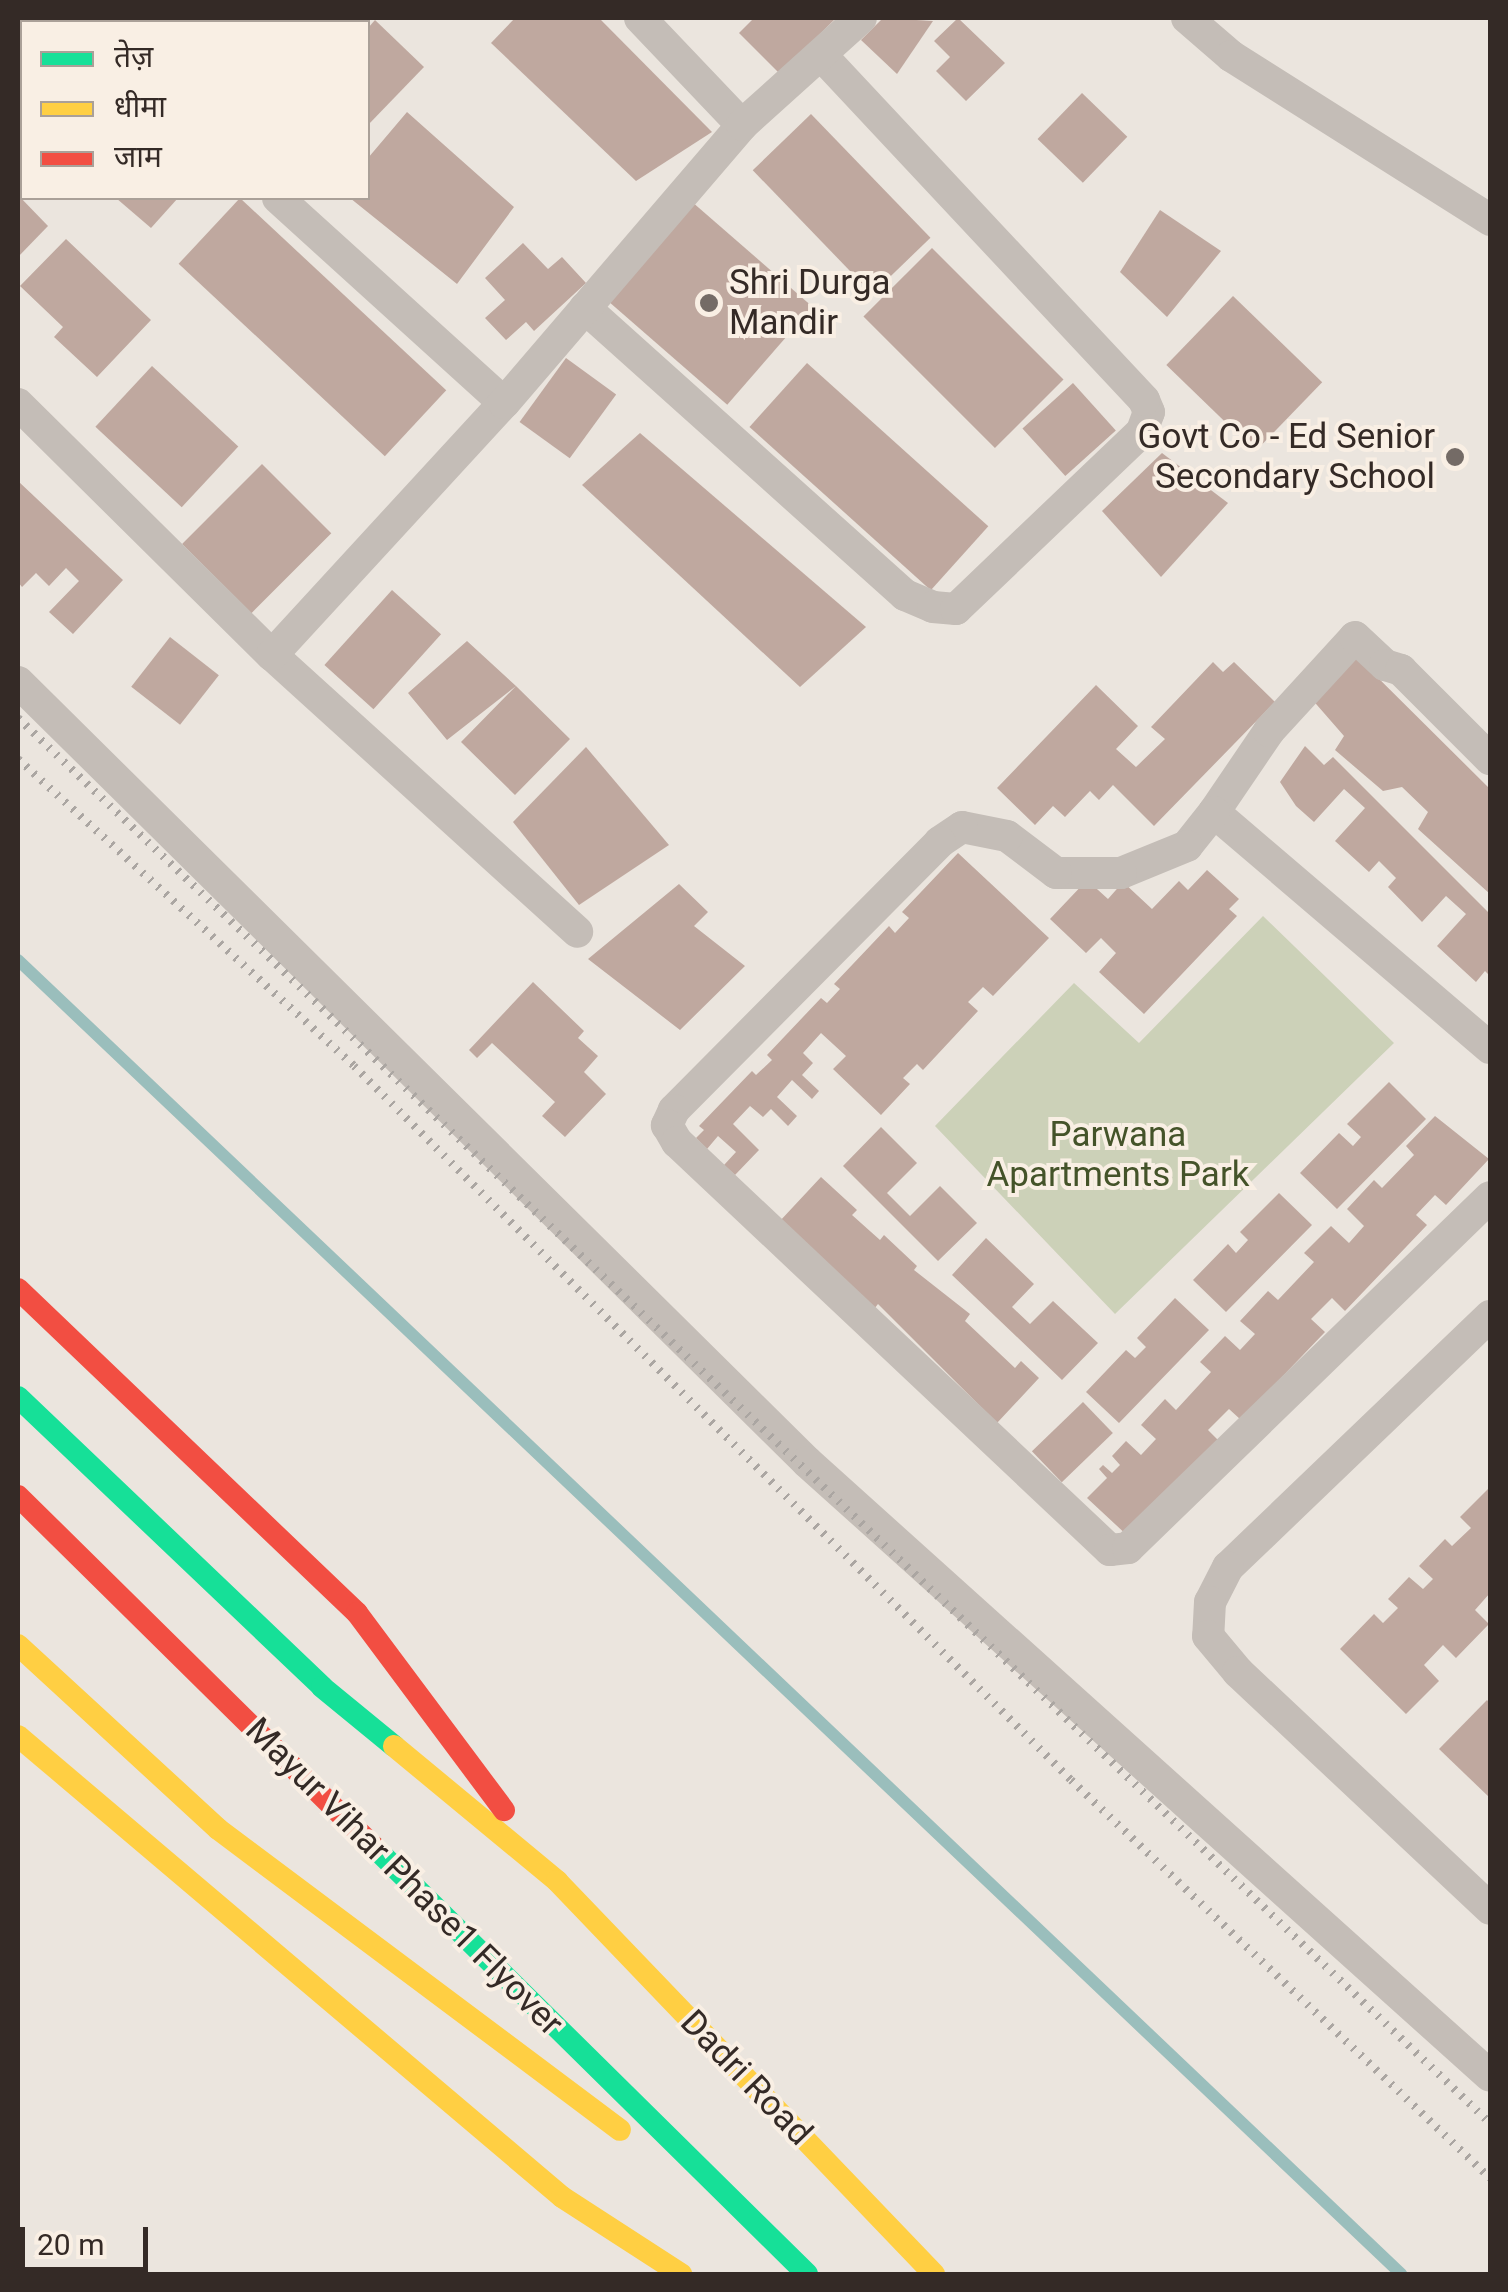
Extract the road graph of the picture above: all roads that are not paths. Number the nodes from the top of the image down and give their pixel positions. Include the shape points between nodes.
1 (640, 18) edge
2 (860, 18) edge
3 (1188, 18) edge
4 (824, 56) junction
5 (742, 125) junction
6 (280, 200) edge
7 (1490, 220) edge
8 (585, 308) junction
9 (504, 403) junction
10 (18, 404) edge
11 (272, 655) junction
12 (18, 682) edge
13 (1490, 759) edge
14 (1214, 812) junction
15 (578, 932) dead end
16 (1490, 1048) edge
17 (1490, 1197) edge
18 (18, 1289) edge
19 (1490, 1316) edge
20 (18, 1397) edge
21 (18, 1496) edge
22 (18, 1645) edge
23 (18, 1736) edge
24 (557, 1881) junction
25 (1490, 1909) edge
26 (1490, 2076) edge
27 (798, 2266) edge
28 (681, 2274) edge
29 (934, 2274) edge

1 - 5 street
2 - 4 street
3 - 7 street via 1230,56
4 - 5 street
4 - 8 street via 1144,400 1142,431 956,609 933,607 905,595
5 - 8 street
6 - 9 street
8 - 9 street
9 - 11 street
10 - 11 street
11 - 15 street
12 - 26 street via 807,1462
13 - 14 street via 1402,670 1385,665 1355,637 1269,731
14 - 16 street
14 - 17 street via 1187,846 1122,872 1056,873 1008,836 962,828 940,842 674,1110 667,1125 676,1142 1110,1550 1128,1548
18 - 24 main road via 356,1613
19 - 25 street via 1228,1567 1210,1602 1208,1636
20 - 24 main road via 322,1686
21 - 27 main road, Mayur Vihar Phase1 Flyover
22 - 27 main road via 218,1829
23 - 28 main road via 562,2197
24 - 29 main road, Dadri Road

